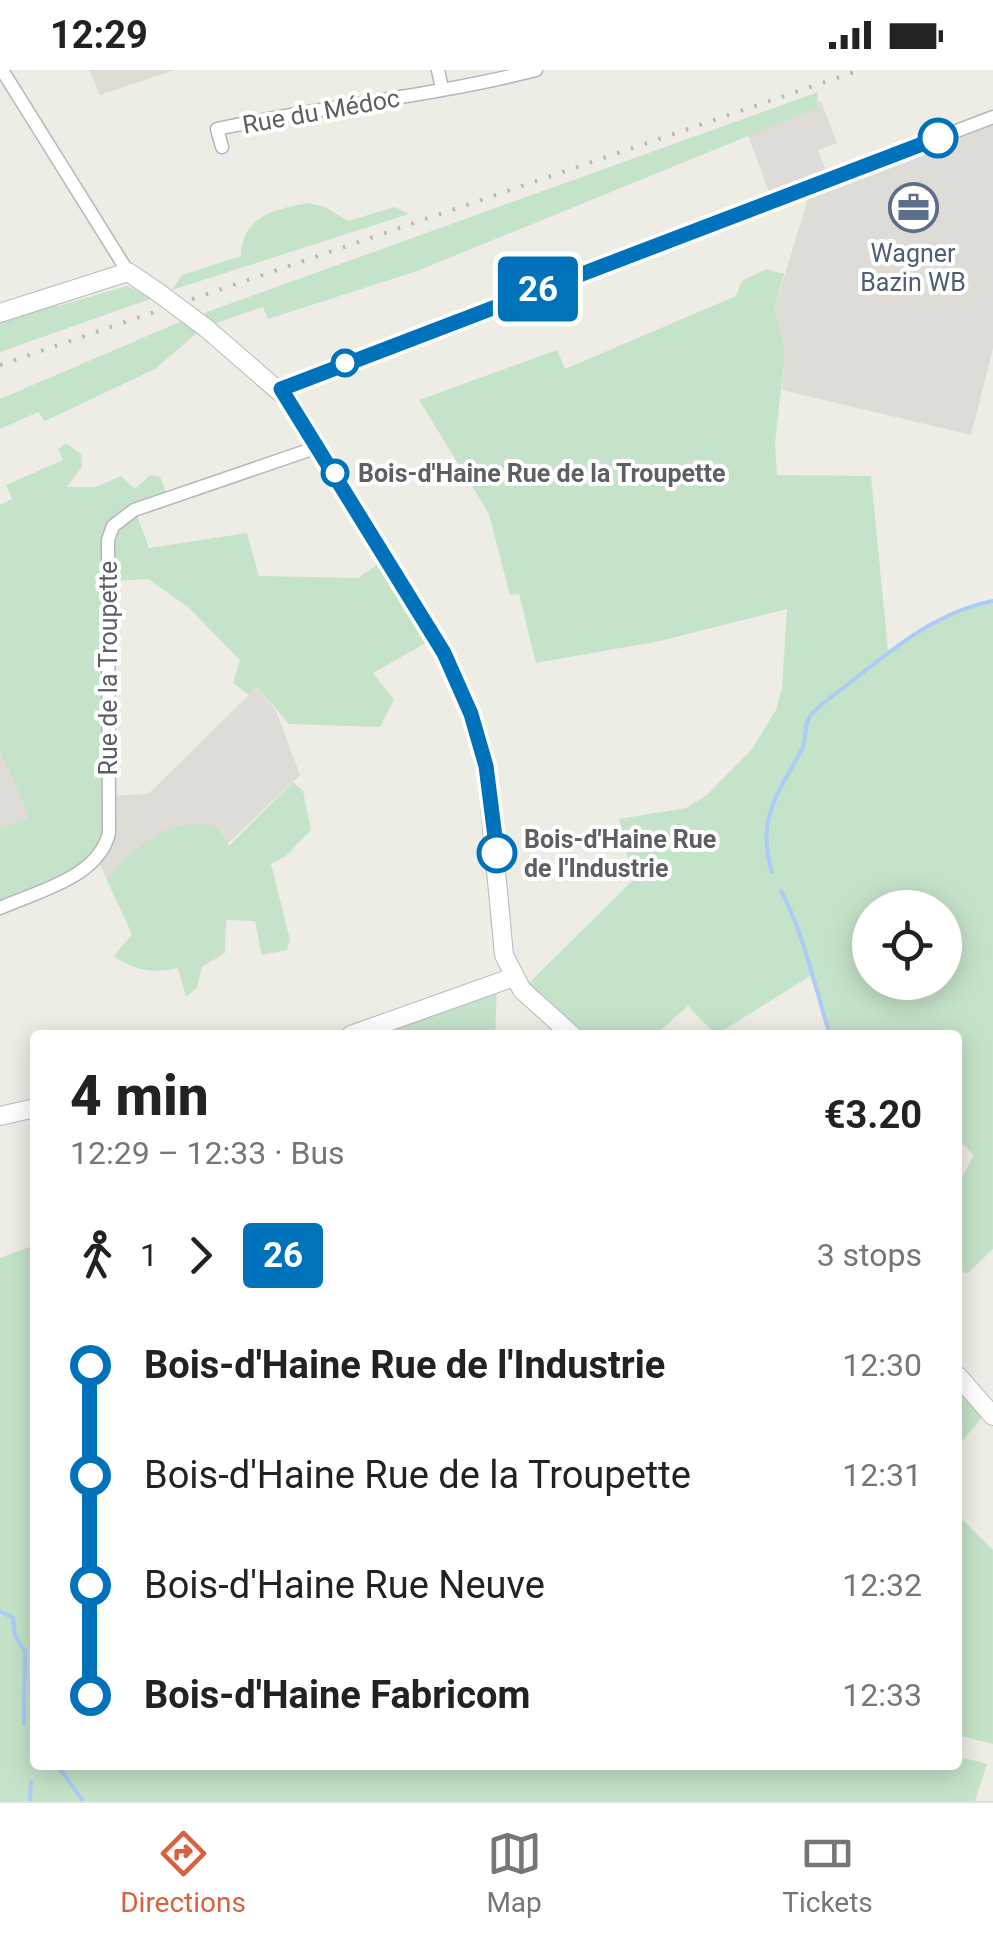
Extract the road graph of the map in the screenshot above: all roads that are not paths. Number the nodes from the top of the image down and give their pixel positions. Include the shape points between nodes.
1 (2, 70) edge
2 (438, 70) edge
3 (536, 70) edge
4 (442, 89) junction
5 (993, 118) edge
6 (222, 147) dead end
7 (131, 274) junction
8 (0, 313) edge
9 (281, 389) junction
10 (318, 446) junction
11 (0, 908) edge
12 (514, 977) junction
13 (364, 1030) edge
14 (567, 1030) edge
15 (30, 1109) edge
16 (0, 1116) edge
17 (962, 1381) edge
18 (993, 1416) edge

1 - 7 street
2 - 4 street
3 - 4 street, Rue du Médoc
4 - 6 street, Rue du Médoc via 217,130
5 - 9 street
7 - 8 street
7 - 9 street, bridge
9 - 10 street
10 - 11 street, Rue de la Troupette via 134,510 113,526 105,851 78,873
10 - 12 street via 424,615 471,714 486,766 504,955
12 - 13 street
12 - 14 street
15 - 16 street
17 - 18 street

